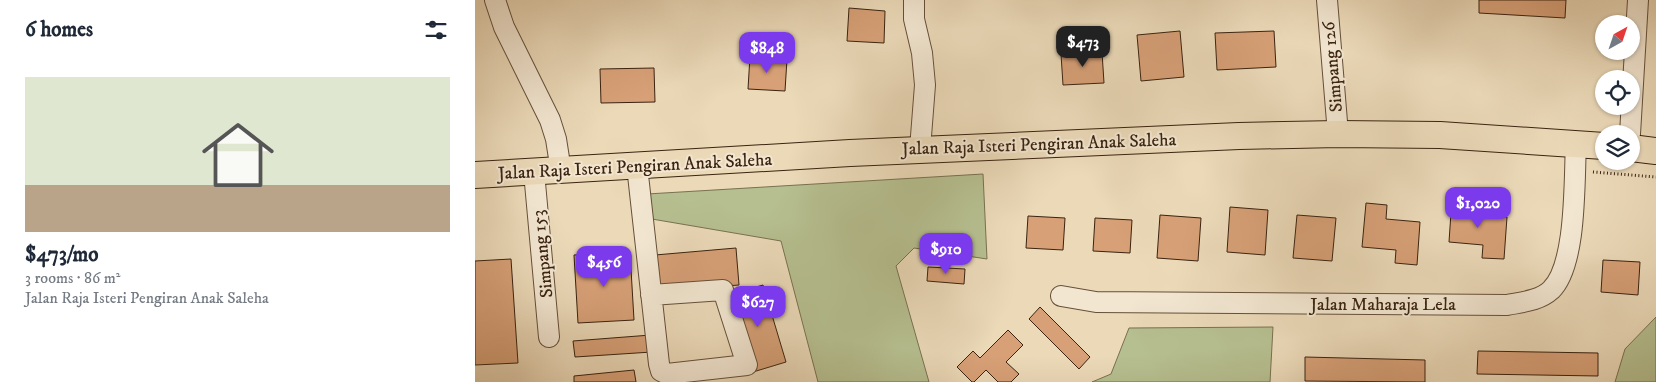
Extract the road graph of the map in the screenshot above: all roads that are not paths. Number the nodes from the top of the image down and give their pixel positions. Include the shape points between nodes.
1 (495, 0) edge
2 (914, 0) edge
3 (1327, 0) edge
4 (1637, 0) edge
5 (1630, 125) edge
6 (1338, 134) junction
7 (1576, 144) junction
8 (1595, 145) edge
9 (920, 149) junction
10 (1640, 149) edge
11 (1656, 151) edge
12 (637, 166) junction
13 (561, 171) junction
14 (533, 172) junction
15 (475, 175) edge
16 (651, 295) junction
17 (1061, 296) dead end
18 (549, 336) dead end

1 - 13 street via 504,27 550,120
2 - 9 street via 925,85
3 - 6 street, Simpang 126
4 - 5 street
6 - 7 main road, Jalan Raja Isteri Pengiran Anak Saleha via 1440,135
6 - 9 main road, Jalan Raja Isteri Pengiran Anak Saleha
7 - 8 main road, Jalan Raja Isteri Pengiran Anak Saleha
7 - 17 street, Jalan Maharaja Lela via 1573,213 1566,260 1551,290 1535,300 1507,305 1106,302
9 - 12 main road, Jalan Raja Isteri Pengiran Anak Saleha
10 - 11 main road
12 - 13 main road, Jalan Raja Isteri Pengiran Anak Saleha
12 - 16 street
13 - 14 main road, Jalan Raja Isteri Pengiran Anak Saleha
14 - 15 main road, Jalan Raja Isteri Pengiran Anak Saleha
14 - 18 street, Simpang 153
16 - 16 street via 661,371 667,374 747,365 723,290

